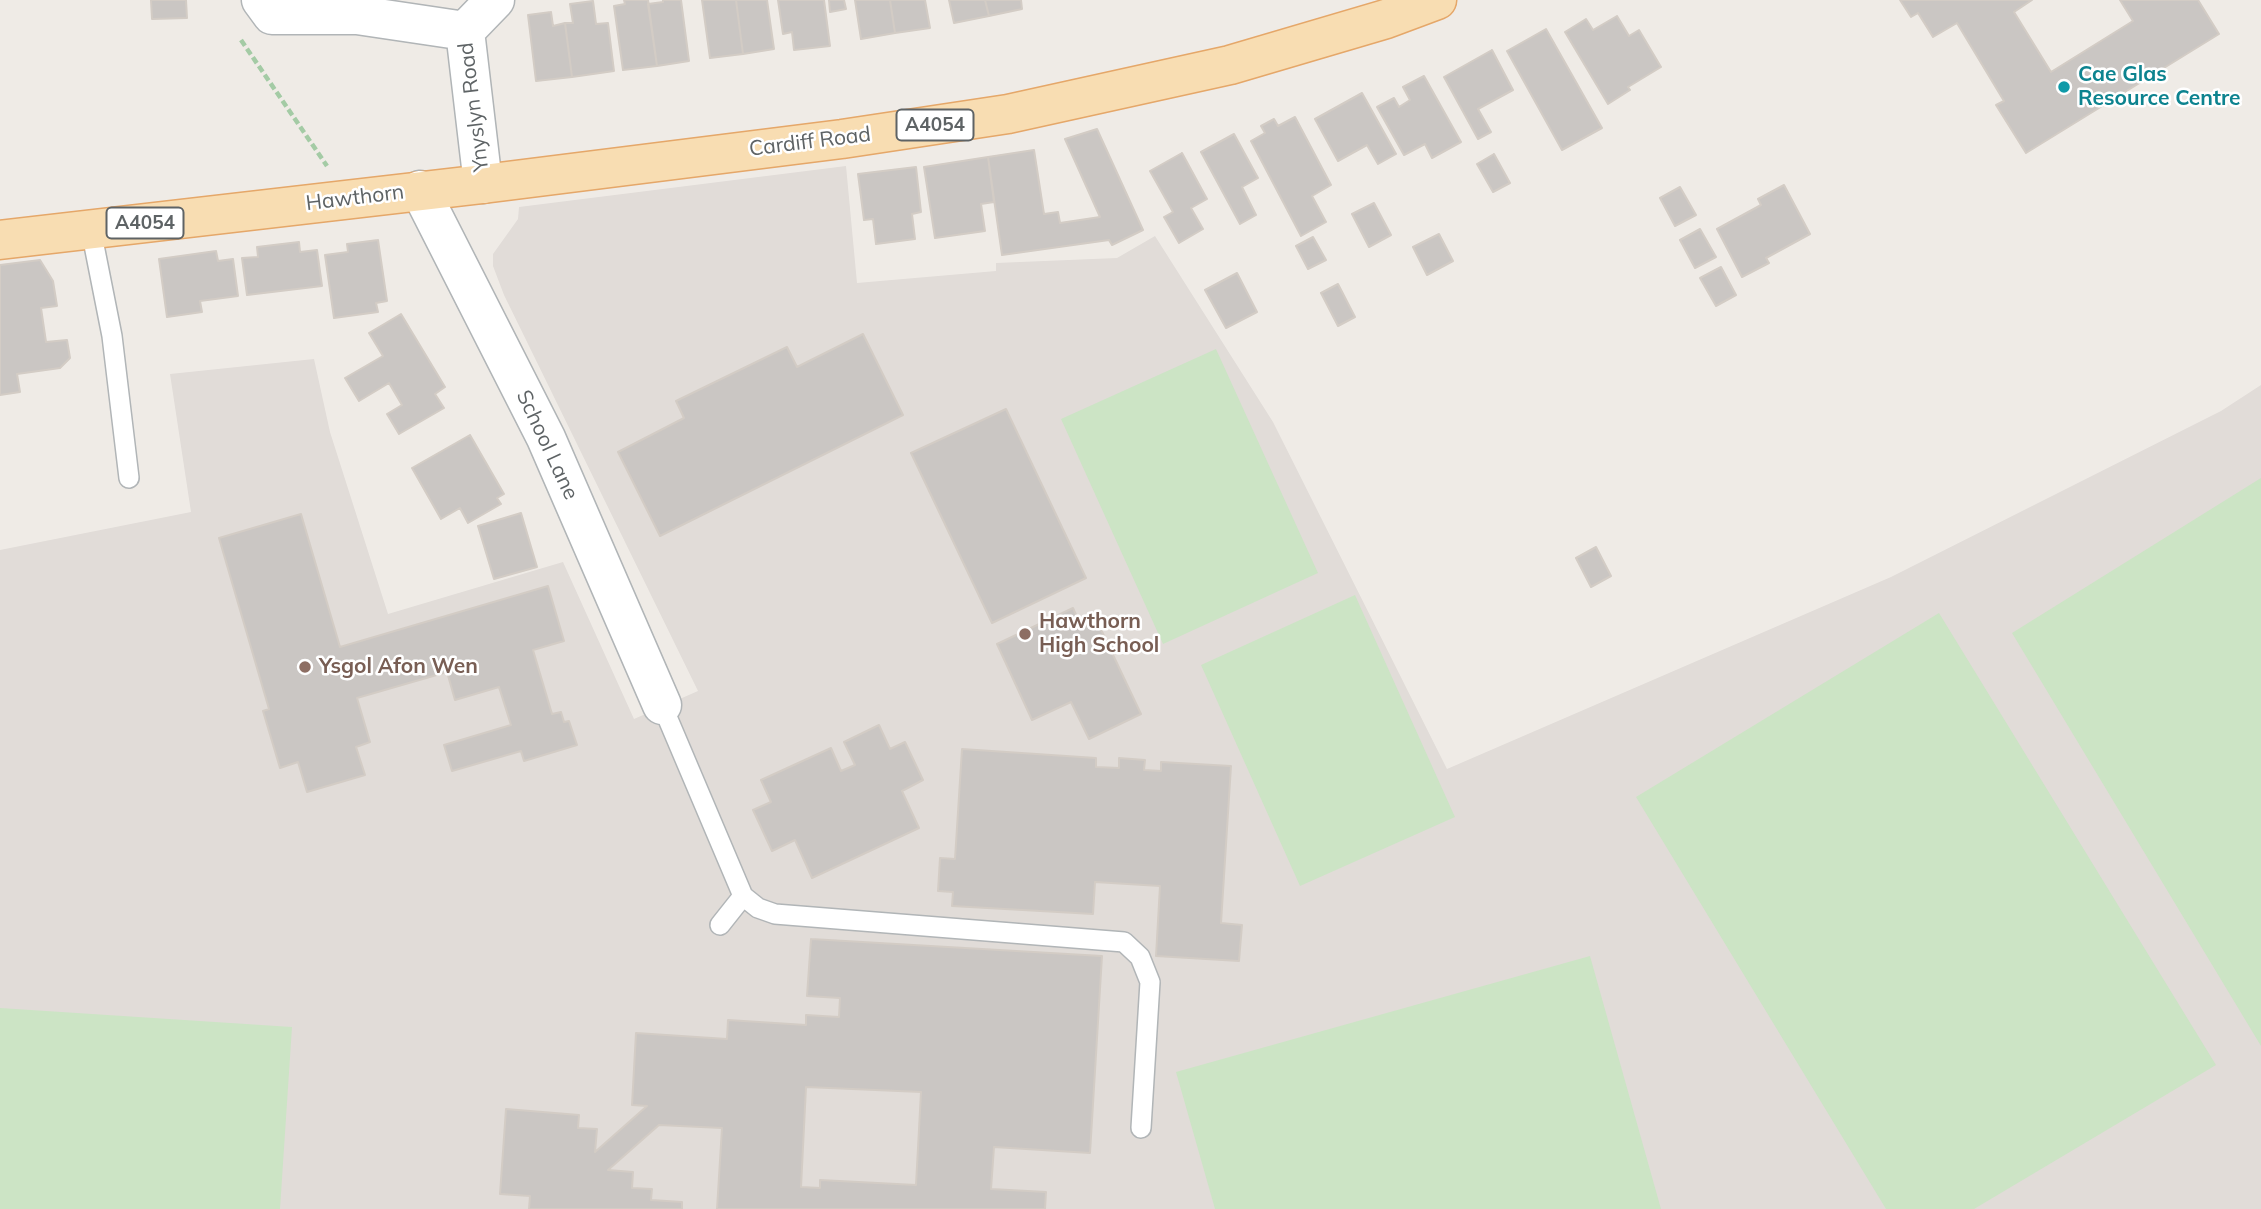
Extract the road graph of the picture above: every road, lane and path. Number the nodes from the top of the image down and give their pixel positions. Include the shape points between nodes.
1 (261, 0) edge
2 (495, 0) edge
3 (1437, 0) edge
4 (465, 31) junction
5 (239, 36) dead end
6 (330, 170) dead end
7 (483, 184) junction
8 (420, 190) junction
9 (90, 229) junction
10 (0, 240) edge
11 (129, 478) dead end
12 (662, 705) joint
13 (743, 896) junction
14 (720, 925) dead end
15 (1141, 1128) dead end

1 - 4 street via 272,15 357,15
2 - 4 street, Ynyslyn Road
3 - 7 main road, Cardiff Road / A4054 via 1230,65 1008,114
4 - 7 street, Ynyslyn Road
5 - 6 path
7 - 8 main road, Cardiff Road / A4054
8 - 9 main road, Hawthorn / A4054
8 - 12 street, School Lane via 546,438
9 - 10 main road, A4054
9 - 11 lane via 112,335
12 - 13 lane
13 - 14 lane
13 - 15 lane via 775,914 1124,942 1140,957 1150,982

